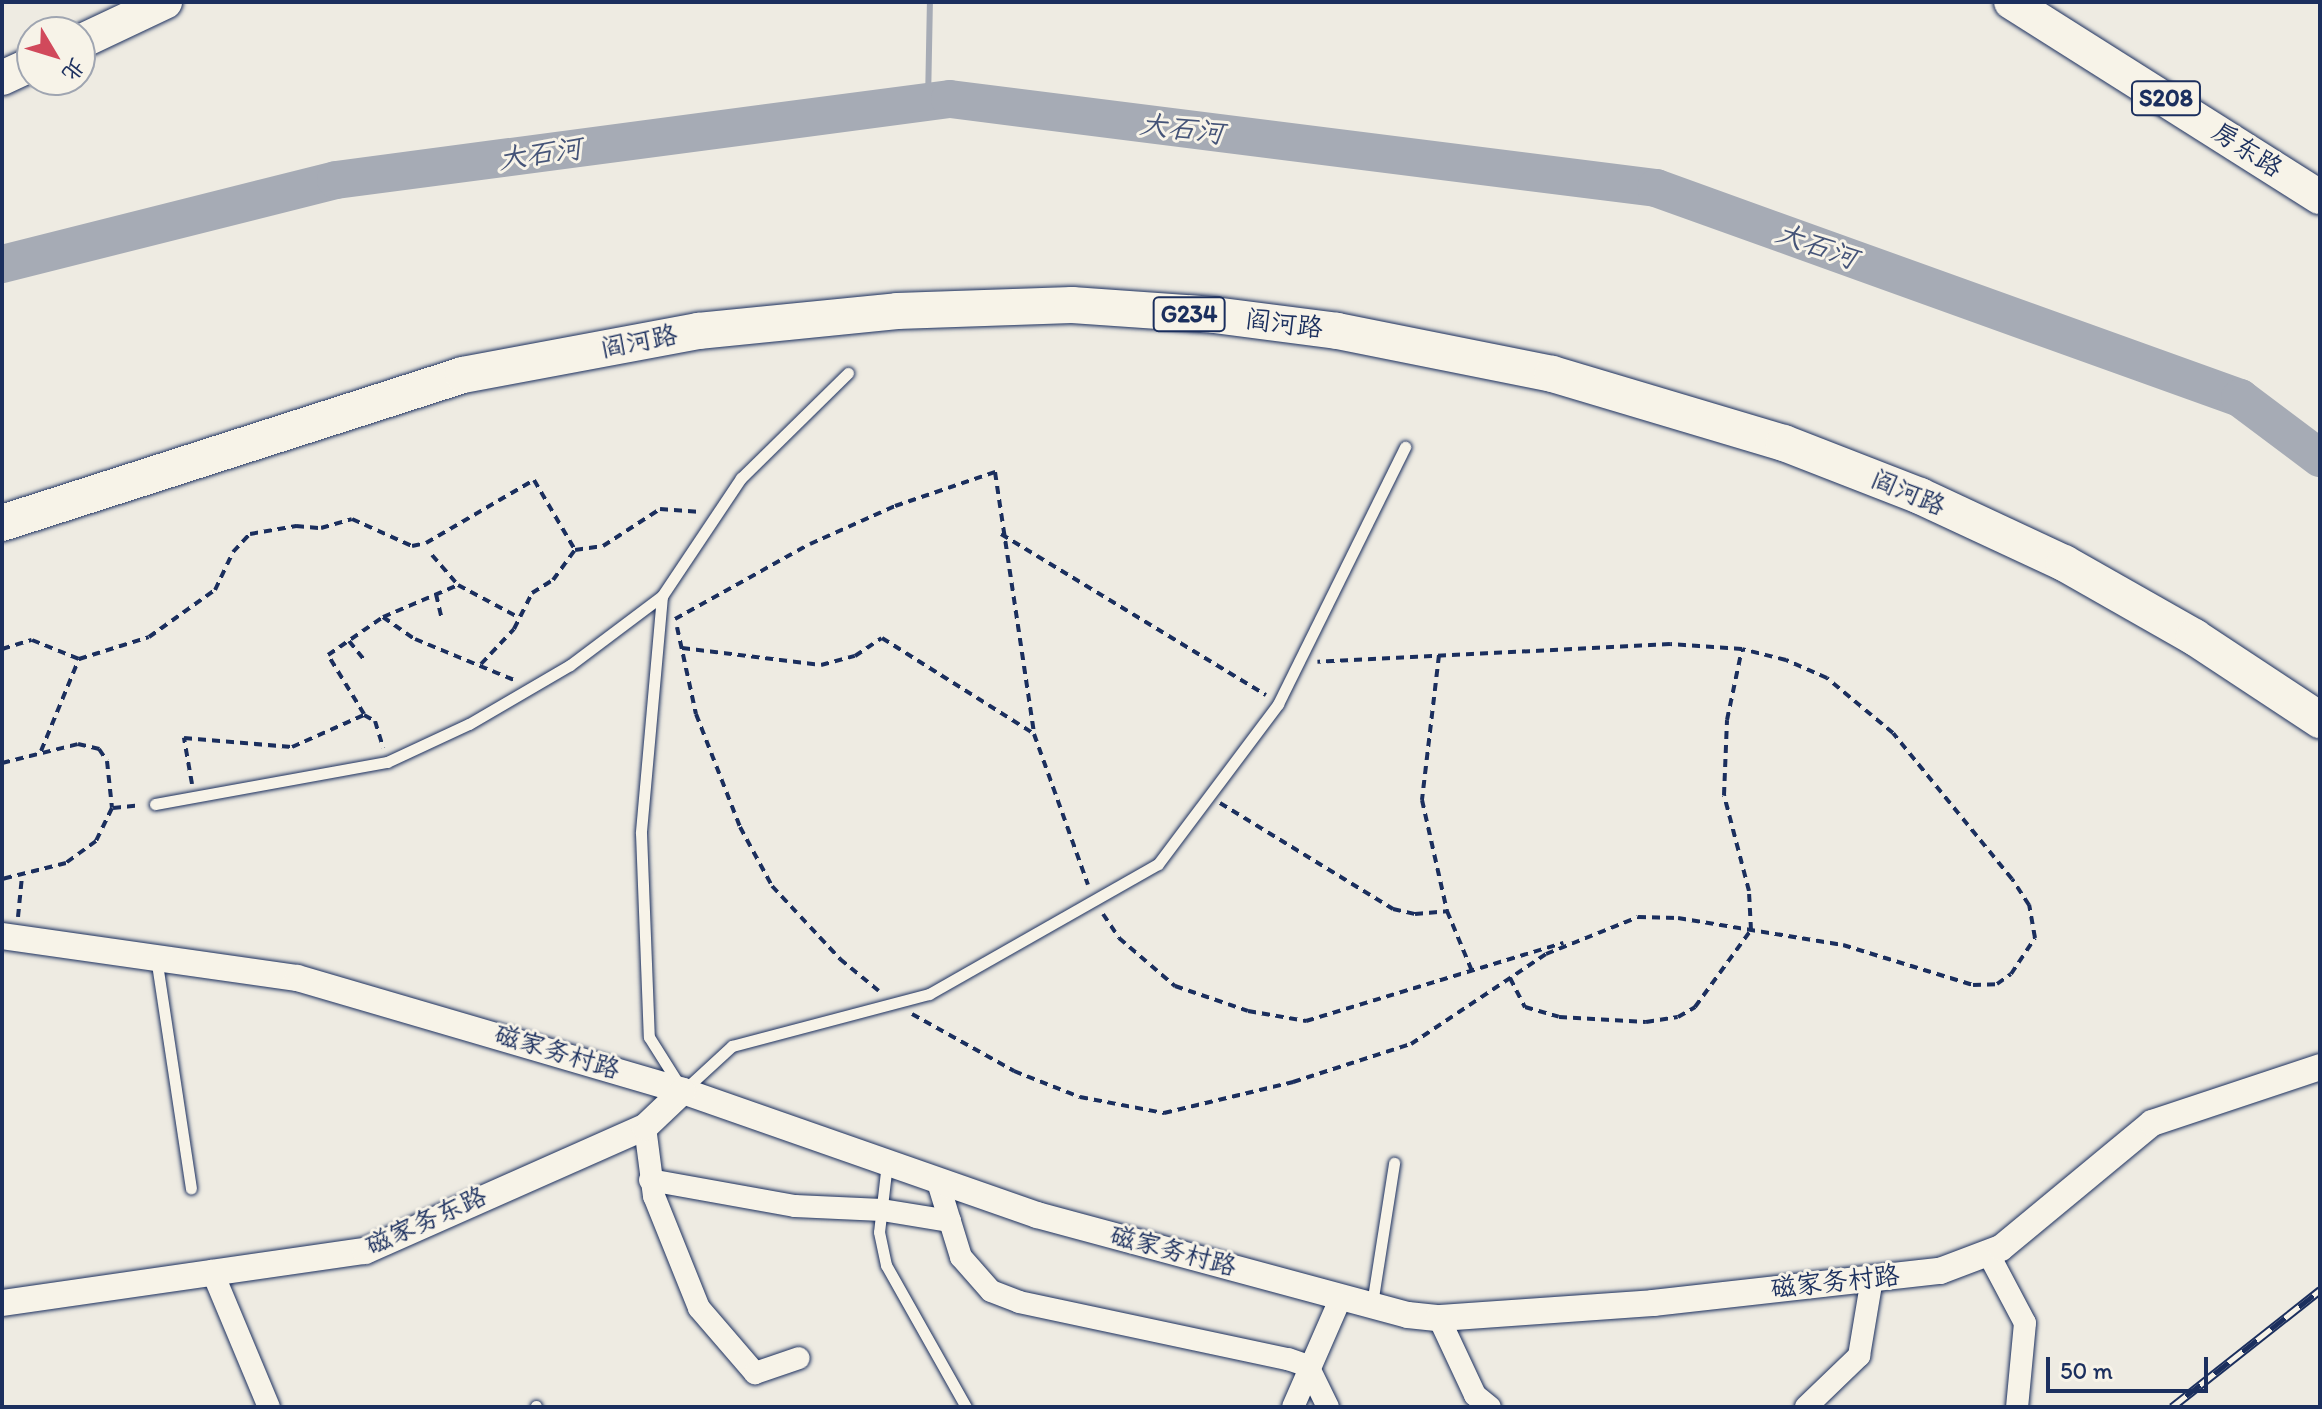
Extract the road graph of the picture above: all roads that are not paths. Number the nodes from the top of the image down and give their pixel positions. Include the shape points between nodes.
1 (165, 2) edge
2 (2017, 4) edge
3 (96, 34) edge
4 (2320, 197) edge
5 (848, 373) dead end
6 (1405, 447) dead end
7 (2, 523) edge
8 (662, 596) junction
9 (2320, 720) edge
10 (155, 804) road end
11 (9, 935) edge
12 (156, 956) junction
13 (2320, 1067) edge
14 (683, 1091) junction
15 (645, 1127) junction
16 (887, 1162) junction
17 (1394, 1163) dead end
18 (937, 1179) junction
19 (650, 1180) junction
20 (191, 1188) dead end
21 (882, 1210) junction
22 (950, 1221) junction
23 (1988, 1253) junction
24 (212, 1271) junction
25 (1872, 1278) junction
26 (1341, 1297) junction
27 (2, 1303) edge
28 (1372, 1305) junction
29 (1439, 1318) junction
30 (799, 1358) dead end
31 (1308, 1366) junction
32 (269, 1407) edge
33 (966, 1407) edge
34 (1293, 1407) edge
35 (1328, 1407) edge
36 (1490, 1407) edge
37 (1806, 1407) edge
38 (2017, 1407) edge

1 - 3 main road
2 - 4 main road, 房东路 / S208
5 - 8 lane via 741,478
6 - 14 lane via 1278,704 1158,864 929,994 732,1046
7 - 9 highway, 阎河路 / G234 via 463,375 698,331 897,311 1072,305 1214,315 1337,331 1552,374 1784,443 1920,496 2064,563 2194,637
8 - 10 lane via 530,689 387,762
8 - 14 lane via 641,833 649,1037
11 - 12 street, 磁家务村路
12 - 14 street, 磁家务村路 via 297,978
12 - 20 lane
13 - 23 street, 磁家务村路 via 2152,1123 2001,1248
14 - 15 street, 磁家务东路
14 - 16 street, 磁家务村路
15 - 19 street
15 - 24 street, 磁家务东路 via 365,1251
16 - 18 street, 磁家务村路
16 - 21 lane
17 - 28 lane
18 - 22 street
18 - 26 street, 磁家务村路 via 1037,1215
19 - 21 street via 795,1206
19 - 30 street via 699,1308 755,1373
21 - 22 street
21 - 33 lane via 886,1265
22 - 31 street via 961,1257 991,1291 1019,1302
23 - 25 street, 磁家务村路 via 1940,1271
23 - 38 street via 2025,1323
24 - 27 street, 磁家务东路
24 - 32 street
25 - 29 street, 磁家务村路 via 1653,1303
25 - 37 street via 1859,1356
26 - 28 street, 磁家务村路
26 - 31 street
28 - 29 street, 磁家务村路
29 - 36 street via 1475,1395
31 - 34 street
31 - 35 street

